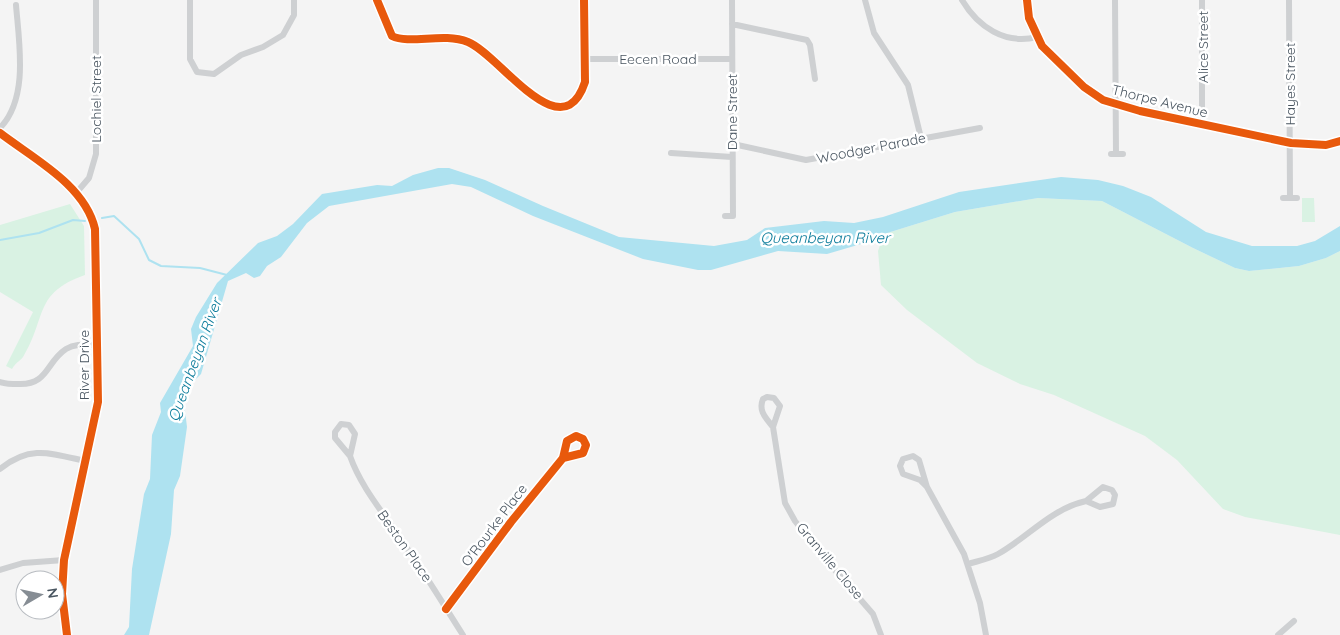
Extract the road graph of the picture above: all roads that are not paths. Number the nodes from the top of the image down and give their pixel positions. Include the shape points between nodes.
1 (96, 0) edge
2 (190, 0) edge
3 (294, 0) edge
4 (377, 0) edge
5 (584, 0) edge
6 (732, 0) edge
7 (865, 0) edge
8 (962, 0) edge
9 (1027, 0) edge
10 (1115, 0) edge
11 (1202, 0) edge
12 (1289, 0) edge
13 (16, 6) dead end
14 (732, 24) junction
15 (1037, 37) junction
16 (585, 59) junction
17 (732, 59) junction
18 (815, 80) dead end
19 (1116, 105) junction
20 (1202, 125) junction
21 (0, 128) edge
22 (980, 128) dead end
23 (0, 133) edge
24 (921, 138) junction
25 (1340, 141) edge
26 (733, 144) junction
27 (1290, 144) junction
28 (672, 153) dead end
29 (1117, 154) dead end
30 (732, 157) junction
31 (77, 192) junction
32 (1290, 198) dead end
33 (725, 216) dead end
34 (97, 345) junction
35 (0, 382) edge
36 (773, 427) dead end
37 (350, 456) junction
38 (563, 458) dead end
39 (85, 461) junction
40 (921, 468) junction
41 (0, 469) edge
42 (909, 477) junction
43 (927, 487) junction
44 (1086, 500) dead end
45 (64, 560) junction
46 (968, 564) junction
47 (0, 570) edge
48 (446, 609) junction
49 (1294, 621) dead end
50 (67, 635) edge
51 (463, 635) edge
52 (881, 635) edge
53 (986, 635) edge
54 (1278, 635) edge

1 - 31 street, Lochiel Street via 96,154 88,178
2 - 3 street via 190,59 197,72 208,75 284,35 294,15
4 - 16 street via 392,36 408,39 442,37 468,42 486,53 516,82 548,106 560,109 581,95 585,82
5 - 16 street
6 - 14 street, Dane Street
7 - 24 street via 874,34 910,90
8 - 15 street via 977,21 998,34 1017,40
9 - 15 street, Thorpe Avenue via 1029,18
10 - 19 street
11 - 20 street, Alice Street
12 - 27 street, Hayes Street
13 - 21 street via 20,57 17,92 13,109
14 - 17 street, Dane Street
14 - 18 street via 807,40
15 - 19 street, Thorpe Avenue via 1092,94
16 - 17 street, Eecen Road
17 - 26 street, Dane Street
19 - 20 street, Thorpe Avenue
19 - 29 street
20 - 27 street, Thorpe Avenue
22 - 24 street, Woodger Parade
23 - 31 street, River Drive
24 - 26 street, Woodger Parade via 806,160
25 - 27 street, Thorpe Avenue via 1326,145
26 - 30 street, Dane Street
27 - 32 street, Hayes Street
28 - 30 street
30 - 33 street, Dane Street via 733,216
31 - 34 street, River Drive via 92,218 96,238
34 - 35 street via 81,344 67,349 34,383
34 - 39 street, River Drive via 98,402
36 - 52 street, Granville Close via 785,503 821,554 863,600
37 - 37 street, Beston Place via 334,438 341,424 349,425 354,434
37 - 48 street, Beston Place via 367,491
38 - 48 street, O'Rourke Place
39 - 41 street via 32,453 17,457
39 - 45 street, River Drive
40 - 42 street via 918,474
40 - 42 street via 916,458 903,459 901,471
40 - 43 street
42 - 43 street via 920,480
43 - 46 street
44 - 46 street via 1070,504 996,555
45 - 47 street
45 - 50 street, River Drive via 62,594
46 - 53 street
48 - 51 street, Beston Place
49 - 54 street

